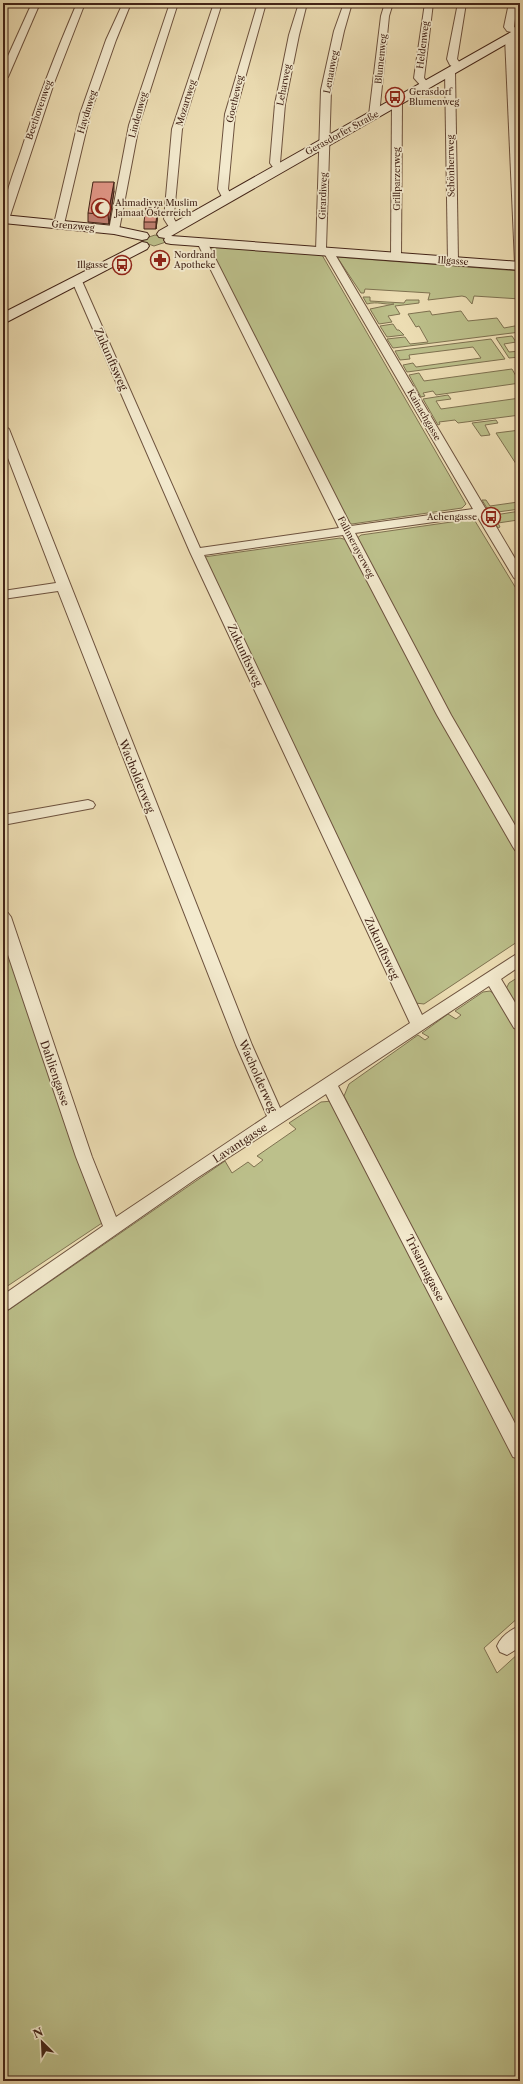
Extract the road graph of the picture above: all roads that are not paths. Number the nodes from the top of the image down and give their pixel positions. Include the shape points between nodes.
1 (36, 3) edge
2 (81, 3) edge
3 (127, 3) edge
4 (174, 3) edge
5 (218, 3) edge
6 (262, 3) edge
7 (303, 3) edge
8 (348, 3) edge
9 (390, 3) edge
10 (429, 3) edge
11 (462, 3) edge
12 (513, 3) edge
13 (516, 34) edge
14 (454, 69) junction
15 (3, 77) edge
16 (425, 85) junction
17 (397, 101) junction
18 (374, 115) junction
19 (325, 142) junction
20 (279, 168) junction
21 (227, 197) junction
22 (4, 219) edge
23 (59, 224) junction
24 (114, 230) junction
25 (158, 240) junction
26 (202, 242) junction
27 (324, 251) junction
28 (396, 257) junction
29 (452, 261) junction
30 (520, 265) edge
31 (77, 281) junction
32 (3, 319) edge
33 (3, 429) edge
34 (480, 512) junction
35 (347, 531) junction
36 (196, 552) junction
37 (520, 578) edge
38 (63, 586) junction
39 (3, 595) edge
40 (88, 805) dead end
41 (3, 820) edge
42 (520, 847) edge
43 (3, 917) edge
44 (520, 959) edge
45 (492, 978) junction
46 (520, 1024) edge
47 (419, 1025) junction
48 (330, 1085) junction
49 (278, 1119) junction
50 (112, 1228) junction
51 (3, 1304) edge
52 (520, 1451) edge

1 - 15 street
2 - 22 street, Beethovenweg via 34,121
3 - 23 street, Haydnweg via 85,114
4 - 24 street, Lindenweg via 134,125
5 - 25 street, Mozartweg via 177,129 169,219
6 - 21 street, Goetheweg via 250,36 230,114 223,189
7 - 20 street, Leharweg via 280,104 275,163
8 - 19 street, Lenauweg via 326,90
9 - 18 street, Blumenweg via 385,16
10 - 16 street, Heldenweg via 419,78
11 - 14 street, Schönherrweg via 452,59
12 - 13 street via 509,27
13 - 14 main road, Gerasdorfer Straße
13 - 30 street
14 - 16 main road, Gerasdorfer Straße
14 - 29 street, Schönherrweg
16 - 17 main road, Gerasdorfer Straße
17 - 18 main road, Gerasdorfer Straße
17 - 28 street, Grillparzerweg
18 - 19 main road, Gerasdorfer Straße
19 - 20 main road, Gerasdorfer Straße
19 - 27 street, Girardiweg
20 - 21 main road, Gerasdorfer Straße
21 - 25 main road, Gerasdorfer Straße
22 - 23 main road, Grenzweg
23 - 24 main road, Grenzweg
24 - 25 main road, Grenzweg
25 - 26 main road, Illgasse
25 - 31 main road, Gerasdorfer Straße
26 - 27 main road, Illgasse
26 - 35 street, Fallmerayerweg
27 - 28 main road, Illgasse
27 - 34 street, Kainachgasse
28 - 29 main road, Illgasse
29 - 30 main road, Illgasse
31 - 32 main road, Gerasdorfer Straße
31 - 36 street, Zukunftsweg
33 - 38 street, Wacholderweg
34 - 35 street
34 - 37 street, Kainachgasse
35 - 36 street
35 - 42 street, Fallmerayerweg via 444,715
36 - 47 street, Zukunftsweg
38 - 39 street
38 - 49 street, Wacholderweg via 244,1045
40 - 41 street
43 - 50 street, Dahliengasse via 84,1157
44 - 45 street, Lavantgasse
45 - 46 street
45 - 47 street, Lavantgasse
47 - 48 street, Lavantgasse
48 - 49 street, Lavantgasse
48 - 52 street, Trisannagasse
49 - 50 street, Lavantgasse
50 - 51 street, Lavantgasse

